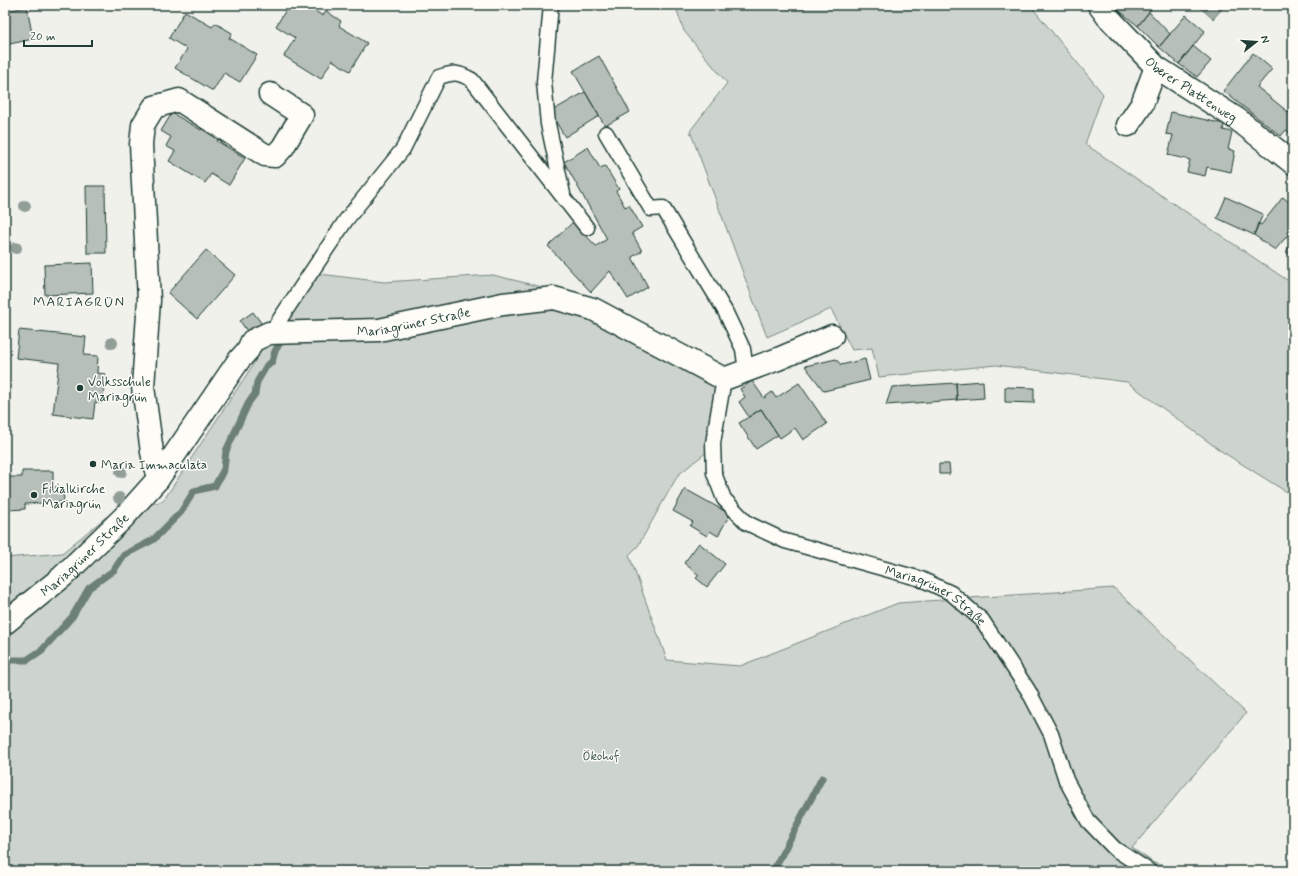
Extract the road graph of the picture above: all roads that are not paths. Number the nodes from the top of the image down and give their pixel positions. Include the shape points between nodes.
1 (551, 5) edge
2 (1099, 5) edge
3 (1156, 67) junction
4 (270, 94) dead end
5 (1128, 124) dead end
6 (606, 133) dead end
7 (1293, 163) edge
8 (563, 196) junction
9 (587, 228) dead end
10 (269, 333) junction
11 (832, 336) dead end
12 (746, 370) junction
13 (724, 379) junction
14 (158, 479) junction
15 (5, 623) edge
16 (1149, 871) edge

1 - 8 lane via 544,82 548,124
2 - 3 street, Oberer Plattenweg
3 - 5 street via 1142,104
3 - 7 street, Oberer Plattenweg via 1238,119
4 - 14 street via 302,114 275,156 264,155 179,100 154,107 143,125 149,300 143,387
6 - 12 lane via 651,209 663,208 725,311 743,349
8 - 9 lane
8 - 10 lane via 472,80 460,73 440,77 403,149 346,220
10 - 13 street, Mariagrüner Straße via 379,330 503,304 554,298 593,309
10 - 14 street, Mariagrüner Straße via 252,341
11 - 12 street
12 - 13 street
13 - 16 lane, Mariagrüner Straße via 713,443 714,473 724,499 747,523 784,541 921,579 951,593 982,620 1028,690 1050,734 1066,780 1088,821 1115,849
14 - 15 street, Mariagrüner Straße via 124,517 62,577

